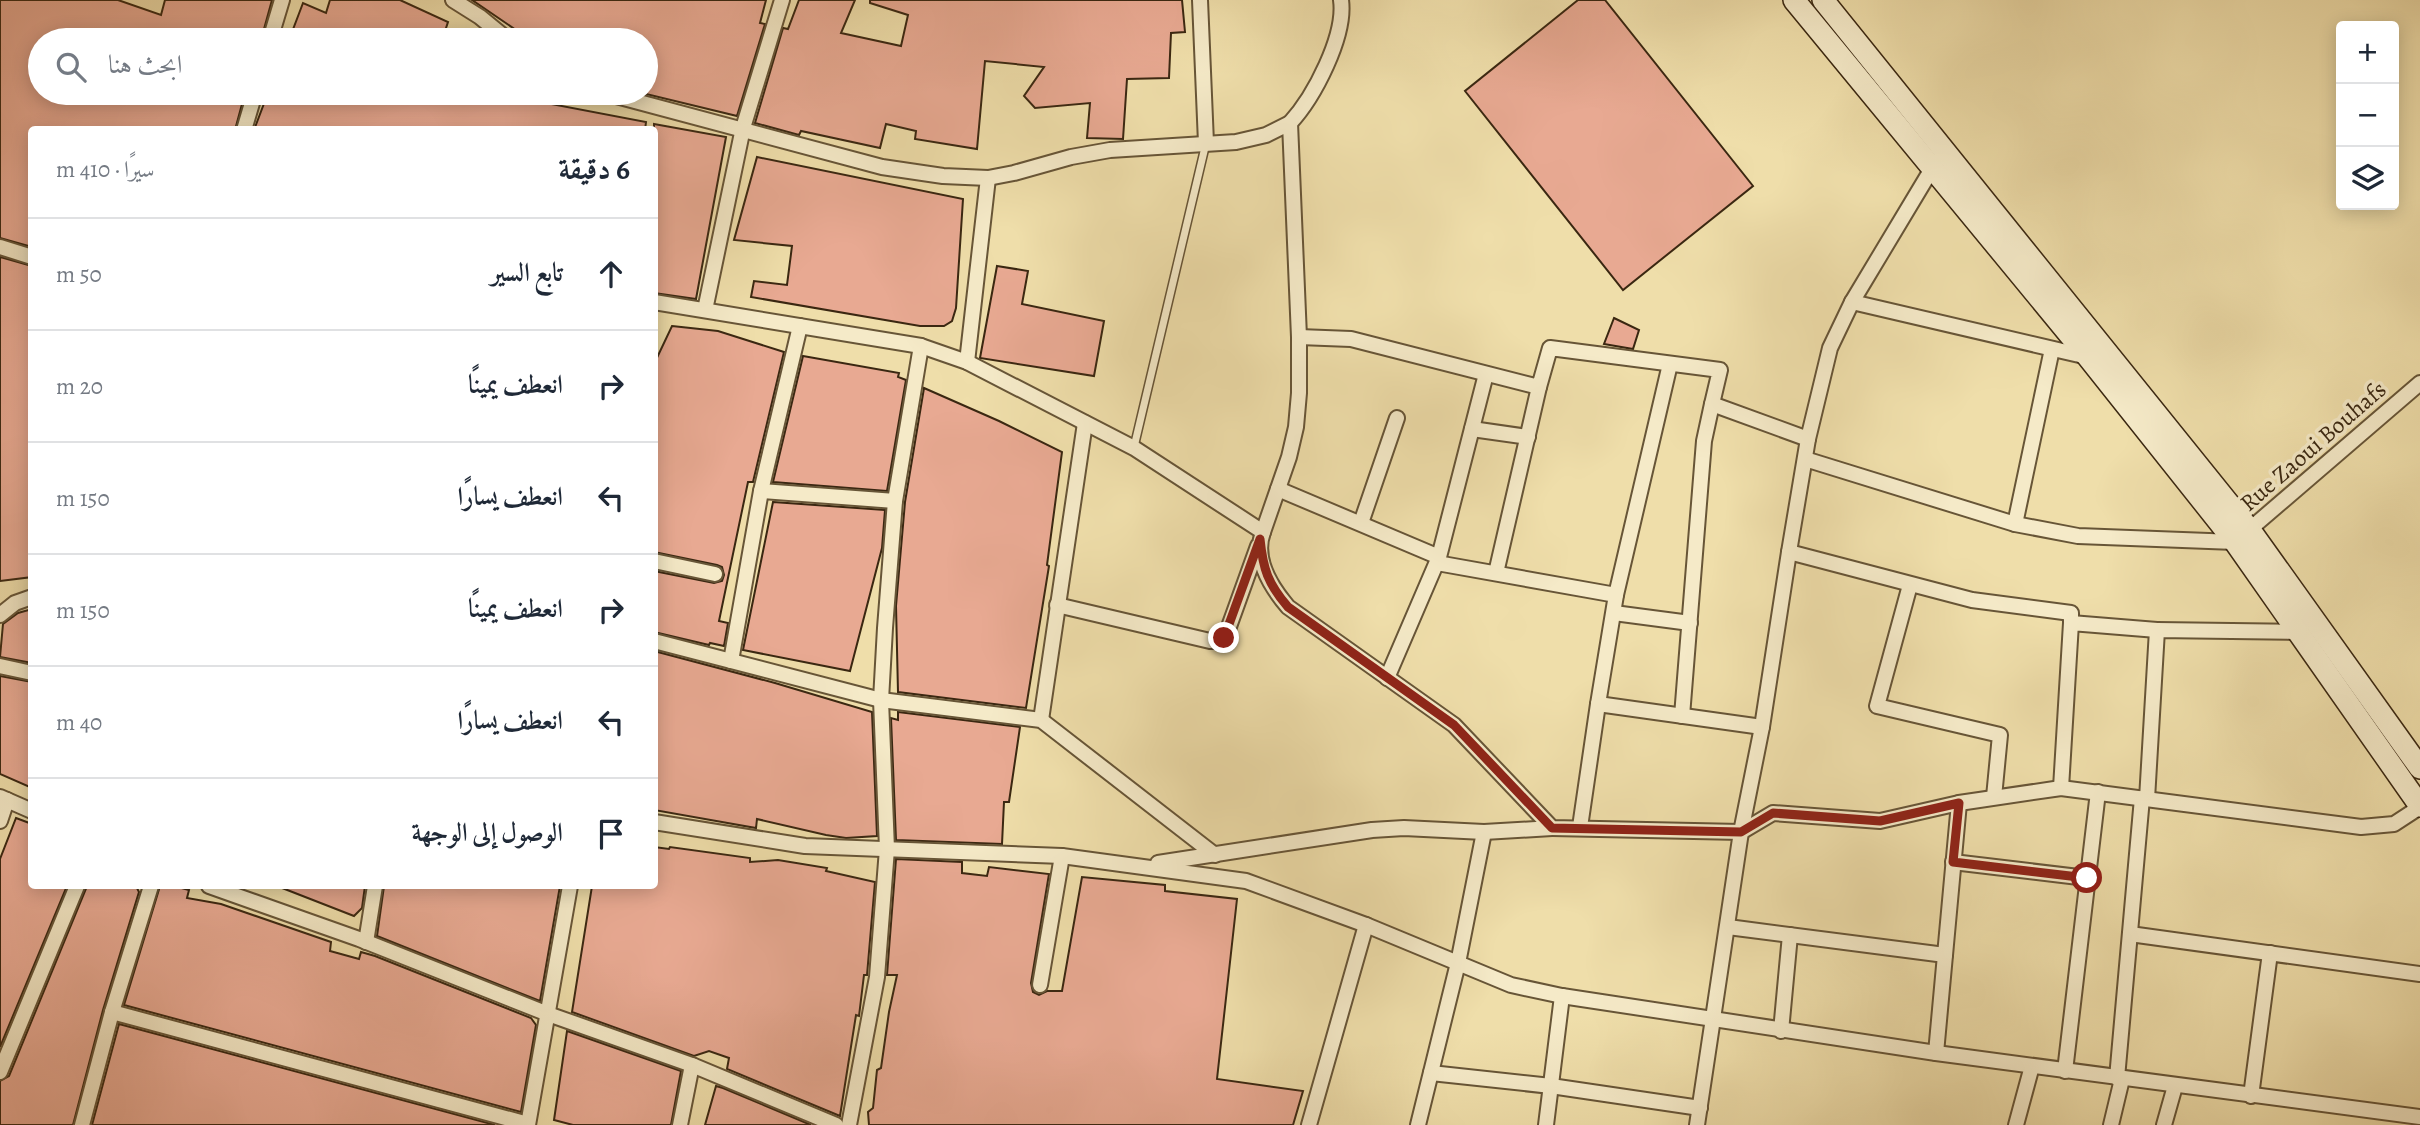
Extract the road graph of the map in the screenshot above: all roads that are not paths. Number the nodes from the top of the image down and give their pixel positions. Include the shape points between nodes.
1 (282, 0) edge
2 (453, 0) edge
3 (782, 0) edge
4 (1200, 0) edge
5 (1341, 0) edge
6 (1794, 0) edge
7 (1823, 0) edge
8 (274, 28) edge
9 (493, 28) edge
10 (251, 105) edge
11 (653, 105) edge
12 (1290, 123) junction
13 (245, 126) edge
14 (743, 128) junction
15 (1206, 143) junction
16 (1946, 151) junction
17 (1932, 167) junction
18 (988, 178) junction
19 (0, 247) edge
20 (28, 256) edge
21 (1852, 302) junction
22 (658, 303) edge
23 (705, 310) junction
24 (800, 326) junction
25 (1299, 337) junction
26 (921, 346) junction
27 (2052, 349) junction
28 (2088, 357) junction
29 (967, 362) junction
30 (1670, 364) junction
31 (1486, 374) junction
32 (2420, 383) edge
33 (1539, 387) junction
34 (1712, 404) junction
35 (1397, 418) dead end
36 (1085, 423) junction
37 (1472, 429) junction
38 (1528, 437) junction
39 (1808, 439) junction
40 (1134, 448) junction
41 (1805, 459) junction
42 (1278, 489) junction
43 (761, 491) junction
44 (895, 501) junction
45 (1361, 523) junction
46 (2015, 524) junction
47 (1262, 535) junction
48 (2242, 536) junction
49 (1789, 552) junction
50 (1438, 560) junction
51 (658, 562) edge
52 (1496, 573) junction
53 (715, 574) dead end
54 (1910, 585) junction
55 (1616, 595) junction
56 (28, 598) edge
57 (1057, 605) junction
58 (1614, 613) junction
59 (0, 615) edge
60 (1690, 623) junction
61 (2071, 623) junction
62 (2157, 630) junction
63 (2299, 632) junction
64 (658, 643) edge
65 (731, 661) junction
66 (0, 666) edge
67 (28, 672) edge
68 (1387, 678) junction
69 (881, 699) junction
70 (1598, 704) junction
71 (1682, 716) junction
72 (1041, 720) junction
73 (1762, 727) junction
74 (2420, 768) edge
75 (2061, 788) junction
76 (2098, 792) junction
77 (1994, 797) junction
78 (2145, 798) junction
79 (4, 799) edge
80 (1959, 803) junction
81 (2420, 806) edge
82 (28, 809) edge
83 (0, 821) edge
84 (658, 823) edge
85 (1580, 827) junction
86 (1552, 828) junction
87 (1483, 832) junction
88 (1741, 832) junction
89 (887, 849) junction
90 (1215, 855) junction
91 (1062, 856) junction
92 (1953, 862) junction
93 (1141, 866) junction
94 (2087, 878) junction
95 (75, 889) edge
96 (150, 889) edge
97 (217, 889) edge
98 (375, 889) edge
99 (569, 889) edge
100 (1366, 925) junction
101 (1728, 927) junction
102 (2130, 934) junction
103 (1790, 935) junction
104 (366, 942) junction
105 (2270, 953) junction
106 (1945, 955) junction
107 (1458, 963) junction
108 (2420, 974) edge
109 (1041, 985) dead end
110 (1562, 996) junction
111 (112, 1012) junction
112 (548, 1014) junction
113 (1714, 1021) junction
114 (1781, 1031) junction
115 (1936, 1053) junction
116 (692, 1065) junction
117 (2032, 1066) junction
118 (2065, 1071) junction
119 (0, 1072) edge
120 (1431, 1073) junction
121 (2119, 1079) junction
122 (1551, 1086) junction
123 (2175, 1086) junction
124 (2251, 1096) junction
125 (1700, 1108) junction
126 (2420, 1117) edge
127 (82, 1125) edge
128 (528, 1125) edge
129 (680, 1125) edge
130 (836, 1125) edge
131 (849, 1125) edge
132 (1308, 1125) edge
133 (1418, 1125) edge
134 (1546, 1125) edge
135 (1697, 1125) edge
136 (2015, 1125) edge
137 (2111, 1125) edge
138 (2164, 1125) edge

1 - 8 street
2 - 9 street
3 - 14 street
4 - 15 street
5 - 12 street via 1338,36 1302,110
6 - 17 street
7 - 16 street
10 - 13 street
11 - 14 street
12 - 15 street via 1266,135
12 - 25 street
14 - 18 street via 883,167
14 - 23 street
15 - 18 street via 1110,150
15 - 40 lane
16 - 17 street
16 - 48 street
17 - 21 street
17 - 28 street
18 - 29 street
19 - 20 street
21 - 27 street
21 - 39 street via 1830,348
22 - 23 street
23 - 24 street
24 - 26 street
24 - 43 street
25 - 31 street via 1351,339
25 - 42 street via 1296,427
26 - 29 street
26 - 44 street
27 - 28 street
27 - 46 street
28 - 48 street
29 - 36 street
30 - 33 street via 1550,348
30 - 34 street via 1720,370
30 - 55 street
31 - 33 street
31 - 37 street
32 - 48 street, Rue Zaoui Bouhafs
33 - 38 street
34 - 39 street
34 - 60 street via 1704,441
35 - 45 street
36 - 40 street
36 - 57 street
37 - 38 street
37 - 50 street
38 - 52 street
39 - 41 street
40 - 47 street
41 - 46 street
41 - 49 street
42 - 45 street
42 - 47 street
43 - 44 street
43 - 65 street
44 - 69 street
45 - 50 street
46 - 48 street via 2078,536
47 - 57 street via 1221,641
47 - 68 street via 1262,565 1273,590 1288,607
48 - 63 street
48 - 74 street
49 - 54 street
49 - 73 street
50 - 52 street
50 - 68 street
51 - 53 street
52 - 55 street
54 - 61 street via 1972,600 2071,613
54 - 77 street via 1877,706 2000,735
55 - 58 street
56 - 59 street
57 - 72 street
58 - 60 street
58 - 70 street
60 - 71 street
61 - 62 street
61 - 75 street
62 - 63 street
62 - 78 street
63 - 81 street
64 - 65 street
65 - 69 street
66 - 67 street
68 - 86 street via 1454,725
69 - 72 street
69 - 89 street
70 - 71 street
70 - 85 street
71 - 73 street
72 - 90 street
73 - 88 street
75 - 76 street
75 - 77 street
76 - 78 street
76 - 94 street
77 - 80 street
78 - 81 street via 2361,827 2394,824
78 - 102 street
79 - 82 street
79 - 83 street
80 - 88 street via 1880,821 1773,813
80 - 92 street
84 - 89 street via 805,846
85 - 86 street
85 - 88 street
86 - 87 street
87 - 90 street via 1372,830
87 - 107 street
88 - 101 street
89 - 91 street
89 - 131 street via 877,977
90 - 93 street
91 - 93 street
91 - 109 street
92 - 94 street
92 - 106 street
93 - 100 street via 1246,881
94 - 118 street
95 - 119 street
96 - 111 street
97 - 104 street
98 - 104 street
99 - 112 street
100 - 107 street
100 - 132 street
101 - 103 street
101 - 113 street
102 - 105 street
102 - 121 street
103 - 106 street
103 - 114 street
104 - 112 street
105 - 108 street
105 - 124 street
106 - 115 street
107 - 110 street via 1511,985
107 - 120 street
110 - 113 street
110 - 122 street
111 - 127 street
111 - 128 street
112 - 116 street
112 - 128 street
113 - 114 street
113 - 125 street
114 - 115 street
115 - 117 street
116 - 129 street
116 - 130 street
117 - 118 street
117 - 136 street
118 - 121 street
120 - 122 street
120 - 133 street
121 - 123 street
121 - 137 street
122 - 125 street
122 - 134 street
123 - 124 street
123 - 138 street
124 - 126 street
125 - 135 street

